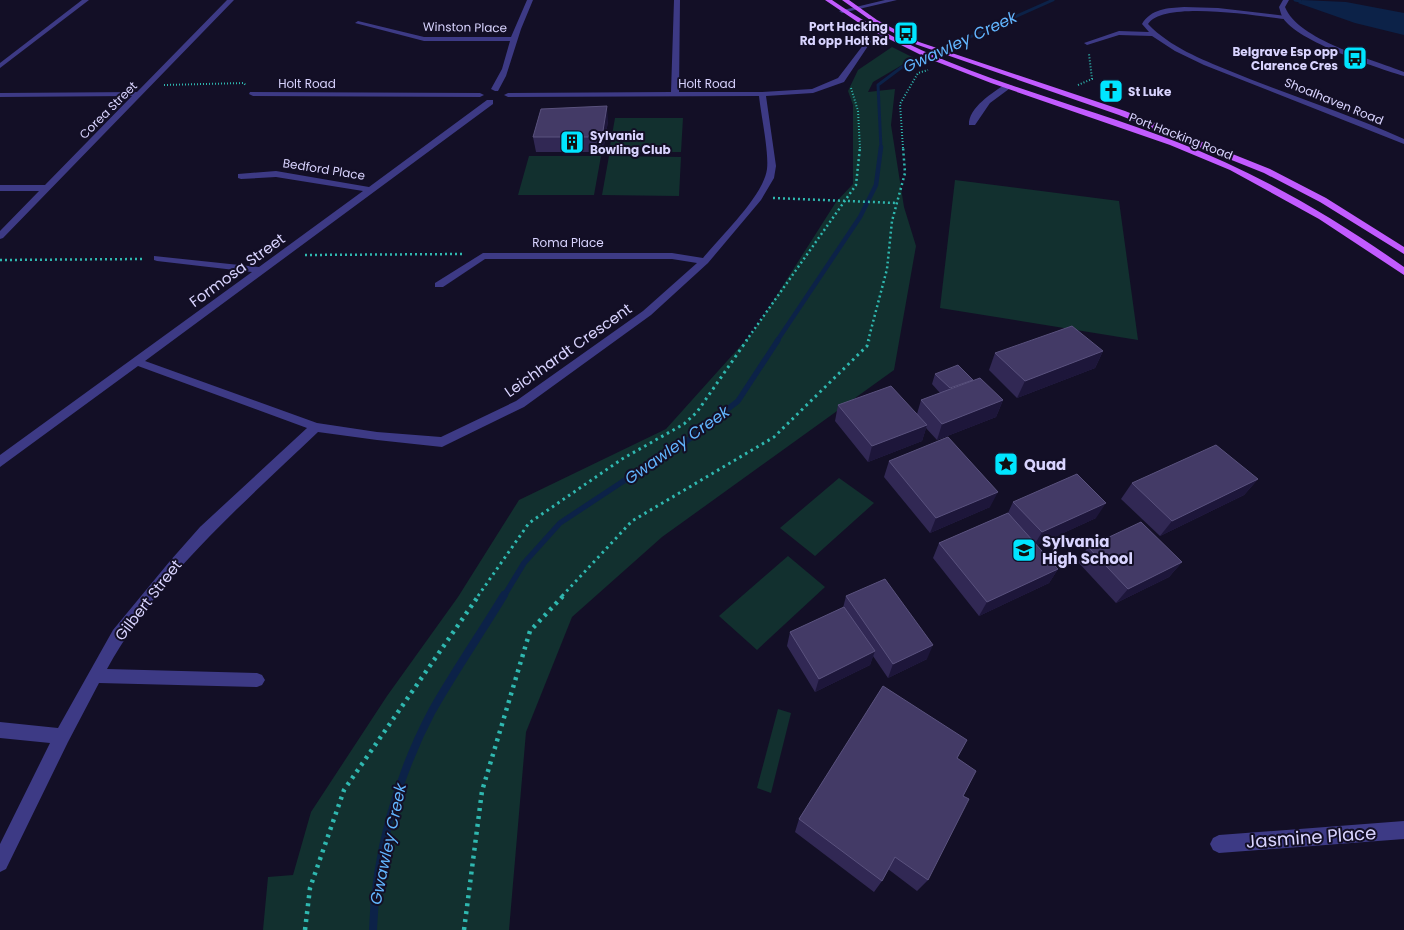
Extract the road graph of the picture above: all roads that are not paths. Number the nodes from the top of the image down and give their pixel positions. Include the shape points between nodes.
1 (86, 0) edge
2 (231, 0) edge
3 (530, 0) edge
4 (677, 0) edge
5 (828, 0) edge
6 (845, 0) edge
7 (894, 0) edge
8 (1286, 0) edge
9 (856, 9) junction
10 (842, 11) junction
11 (1284, 17) junction
12 (358, 23) dead end
13 (1152, 34) junction
14 (883, 36) junction
15 (514, 39) junction
16 (1087, 43) road end
17 (0, 66) edge
18 (1404, 74) edge
19 (1009, 86) junction
20 (495, 89) junction
21 (140, 94) junction
22 (253, 94) road end
23 (675, 94) junction
24 (762, 94) junction
25 (0, 95) edge
26 (480, 95) junction
27 (500, 100) junction
28 (972, 123) dead end
29 (1404, 142) edge
30 (241, 176) dead end
31 (0, 188) edge
32 (46, 188) junction
33 (373, 190) junction
34 (0, 236) edge
35 (1404, 252) edge
36 (157, 258) road end
37 (705, 260) junction
38 (262, 270) junction
39 (1404, 272) edge
40 (439, 285) dead end
41 (137, 362) junction
42 (316, 427) junction
43 (0, 462) edge
44 (96, 676) junction
45 (257, 680) dead end
46 (0, 730) edge
47 (62, 736) junction
48 (1404, 830) edge
49 (1219, 844) dead end
50 (0, 863) edge

1 - 17 street
2 - 21 street, Corea Street
3 - 15 street
4 - 23 street
5 - 10 main road, Port Hacking Road
6 - 9 main road, Port Hacking Road
7 - 9 street
8 - 11 street via 1282,7
9 - 10 street
9 - 35 main road, Port Hacking Road via 917,43 1122,113 1267,171 1323,200
10 - 14 main road, Port Hacking Road
11 - 13 street via 1177,9 1150,16 1145,24
11 - 18 street via 1312,37
12 - 15 street, Winston Place via 424,39
13 - 16 street via 1119,33
13 - 29 street, Shoalhaven Road via 1225,71
14 - 19 main road, Port Hacking Road via 937,64
14 - 24 street, Holt Road via 862,49 845,76 835,84 813,91
15 - 20 street via 501,82
19 - 28 street via 996,92 978,110
19 - 39 main road, Port Hacking Road via 1175,144 1229,167 1303,206
20 - 26 street
20 - 27 street via 505,90
21 - 25 street
21 - 32 street, Corea Street
22 - 26 street, Holt Road
23 - 24 street, Holt Road
23 - 27 street, Holt Road
24 - 37 street, Leichhardt Crescent via 772,166 770,178 758,198
26 - 27 street via 483,100
27 - 33 street, Formosa Street
30 - 33 street, Bedford Place via 276,174
31 - 32 street
32 - 34 street, Corea Street
33 - 38 street, Formosa Street
36 - 38 street
37 - 40 street, Roma Place via 672,256 483,256
37 - 42 street, Leichhardt Crescent via 647,313 520,404 442,442
38 - 41 street, Formosa Street
41 - 42 street, Leichhardt Crescent
41 - 43 street, Formosa Street
42 - 44 street, Gilbert Street via 205,531 174,565 118,635
44 - 45 street
44 - 47 street, Gilbert Street
46 - 47 street
47 - 50 street, Gilbert Street
48 - 49 street, Jasmine Place

